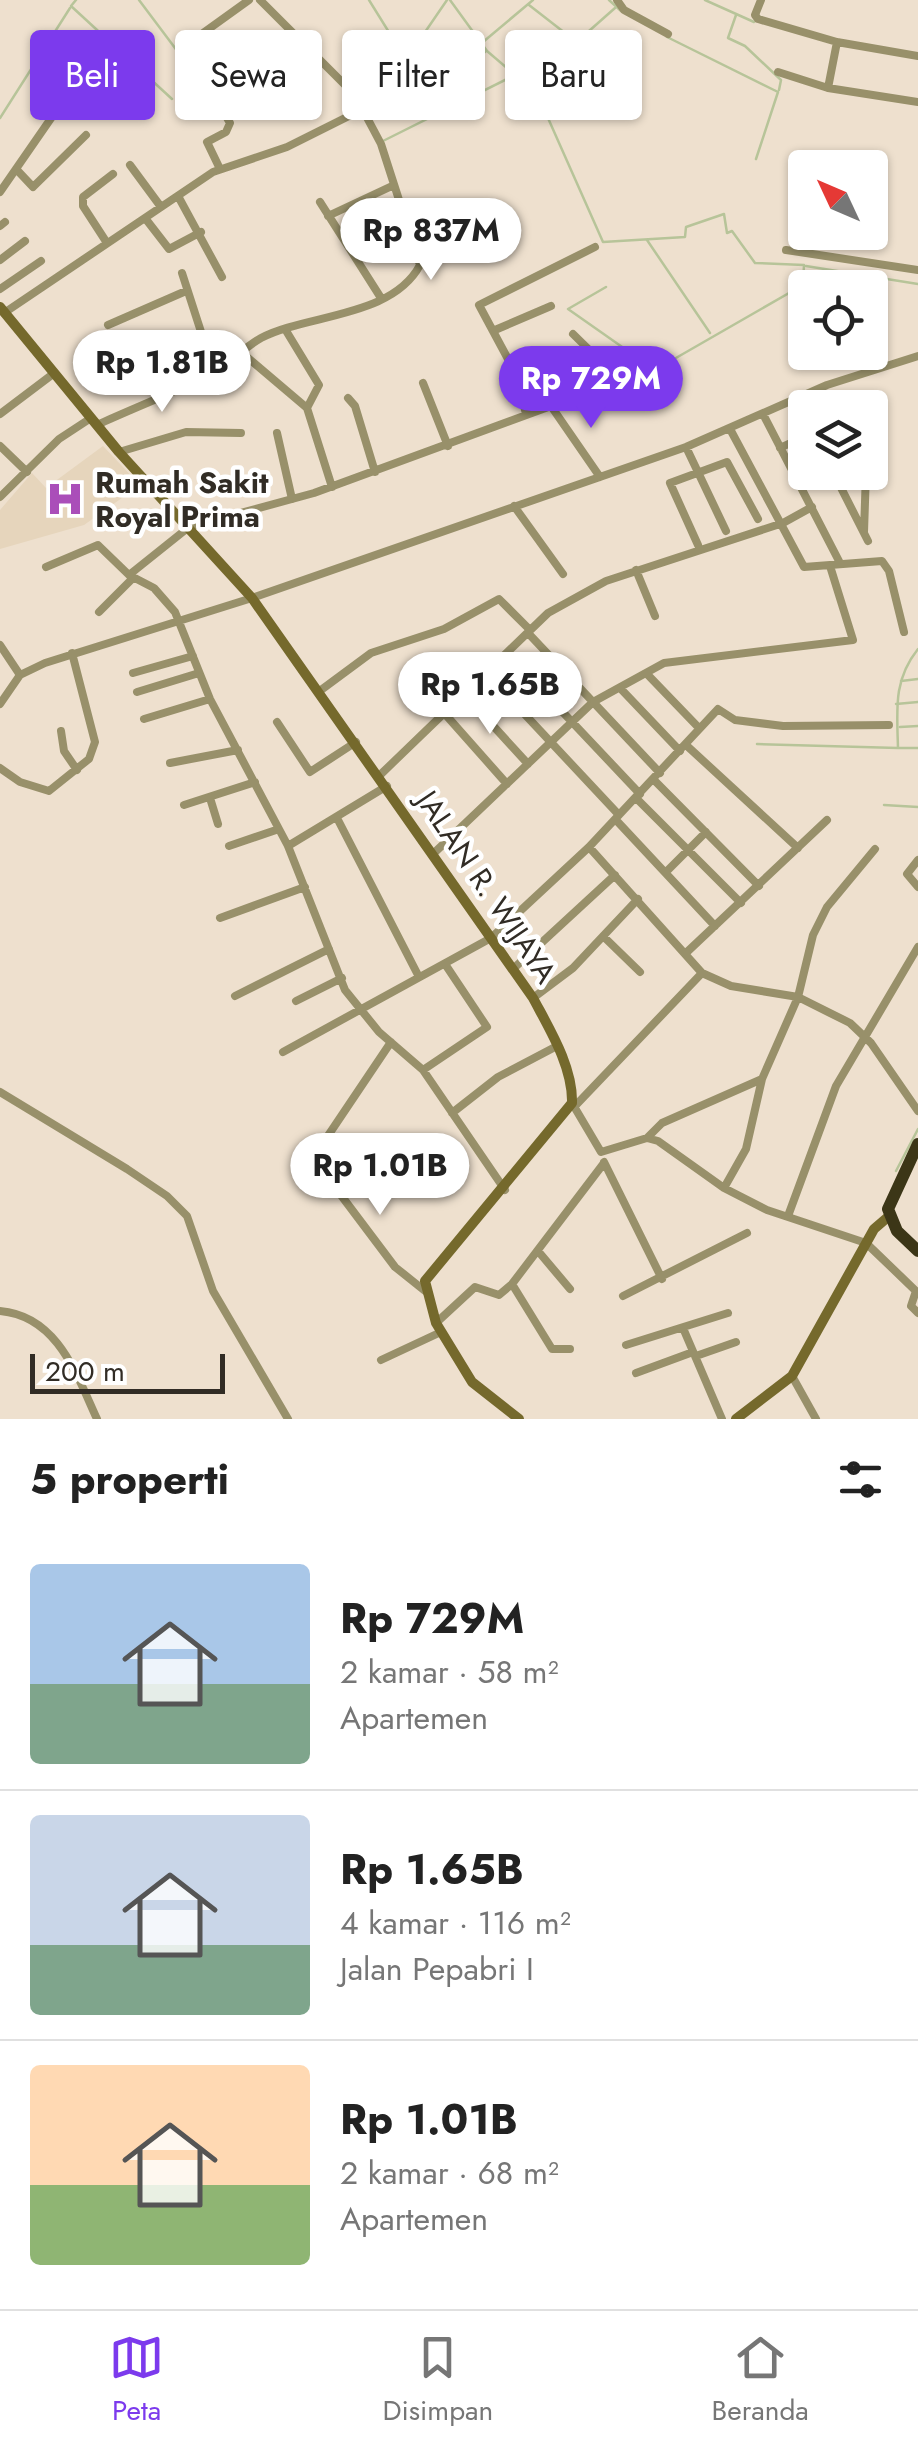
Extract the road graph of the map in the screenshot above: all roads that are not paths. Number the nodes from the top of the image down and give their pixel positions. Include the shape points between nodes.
1 (249, 0) edge
2 (260, 0) edge
3 (616, 0) edge
4 (761, 0) edge
5 (207, 30) edge
6 (287, 30) edge
7 (668, 34) dead end
8 (837, 42) junction
9 (918, 56) edge
10 (322, 63) edge
11 (778, 72) dead end
12 (342, 84) edge
13 (828, 88) junction
14 (918, 102) edge
15 (51, 120) edge
16 (229, 120) edge
17 (343, 120) edge
18 (368, 120) edge
19 (86, 134) dead end
20 (130, 165) dead end
21 (220, 169) junction
22 (17, 170) junction
23 (113, 174) dead end
24 (392, 186) junction
25 (0, 192) edge
26 (178, 196) junction
27 (320, 202) dead end
28 (161, 207) junction
29 (328, 216) junction
30 (145, 218) junction
31 (471, 218) dead end
32 (201, 232) junction
33 (413, 240) junction
34 (26, 241) dead end
35 (107, 243) junction
36 (595, 246) dead end
37 (786, 250) dead end
38 (0, 260) edge
39 (41, 261) dead end
40 (918, 270) edge
41 (182, 274) dead end
42 (222, 277) dead end
43 (0, 288) edge
44 (186, 292) junction
45 (381, 298) junction
46 (551, 306) dead end
47 (2, 310) edge
48 (108, 325) dead end
49 (286, 329) junction
50 (494, 330) junction
51 (573, 334) dead end
52 (241, 352) junction
53 (918, 356) edge
54 (214, 372) junction
55 (54, 374) junction
56 (423, 383) dead end
57 (643, 384) dead end
58 (627, 387) junction
59 (348, 398) dead end
60 (551, 406) junction
61 (307, 408) junction
62 (0, 414) edge
63 (526, 414) junction
64 (762, 414) junction
65 (94, 422) junction
66 (730, 428) junction
67 (241, 433) dead end
68 (277, 433) dead end
69 (788, 444) edge
70 (0, 446) edge
71 (448, 446) junction
72 (686, 448) junction
73 (780, 448) junction
74 (119, 452) junction
75 (28, 472) junction
76 (376, 472) junction
77 (696, 473) junction
78 (600, 477) junction
79 (332, 487) junction
80 (842, 490) edge
81 (866, 490) edge
82 (0, 497) edge
83 (292, 498) junction
84 (514, 506) junction
85 (812, 507) junction
86 (758, 519) dead end
87 (783, 522) junction
88 (189, 528) junction
89 (726, 531) dead end
90 (698, 545) dead end
91 (835, 565) junction
92 (46, 567) dead end
93 (636, 570) junction
94 (564, 574) dead end
95 (131, 577) junction
96 (252, 598) junction
97 (99, 612) dead end
98 (655, 616) dead end
99 (179, 619) junction
100 (529, 631) junction
101 (904, 632) dead end
102 (0, 645) edge
103 (72, 653) junction
104 (507, 653) junction
105 (192, 656) junction
106 (132, 673) dead end
107 (199, 673) junction
108 (487, 674) junction
109 (647, 674) junction
110 (20, 675) junction
111 (620, 688) junction
112 (320, 690) junction
113 (138, 692) dead end
114 (465, 696) junction
115 (210, 698) junction
116 (1, 700) edge
117 (593, 702) junction
118 (445, 714) junction
119 (144, 719) dead end
120 (277, 722) dead end
121 (573, 722) junction
122 (889, 725) dead end
123 (699, 728) junction
124 (61, 731) dead end
125 (356, 741) junction
126 (550, 744) junction
127 (683, 748) junction
128 (238, 750) junction
129 (170, 764) dead end
130 (528, 764) junction
131 (0, 768) edge
132 (77, 770) junction
133 (380, 775) junction
134 (657, 776) junction
135 (255, 782) junction
136 (507, 784) junction
137 (387, 786) junction
138 (638, 796) junction
139 (210, 798) junction
140 (184, 806) dead end
141 (338, 818) junction
142 (618, 818) junction
143 (827, 820) dead end
144 (218, 824) dead end
145 (279, 829) junction
146 (706, 832) junction
147 (230, 846) dead end
148 (288, 846) junction
149 (588, 847) junction
150 (798, 848) junction
151 (875, 849) dead end
152 (688, 850) junction
153 (434, 854) junction
154 (918, 860) edge
155 (666, 872) junction
156 (615, 875) junction
157 (759, 886) junction
158 (305, 887) junction
159 (918, 887) edge
160 (638, 899) junction
161 (741, 902) junction
162 (220, 918) dead end
163 (714, 926) junction
164 (604, 937) junction
165 (491, 938) junction
166 (918, 947) edge
167 (329, 949) junction
168 (687, 952) junction
169 (446, 964) junction
170 (513, 969) junction
171 (640, 972) dead end
172 (702, 973) junction
173 (342, 978) junction
174 (420, 978) junction
175 (235, 996) dead end
176 (798, 996) junction
177 (533, 998) junction
178 (296, 1001) dead end
179 (360, 1009) junction
180 (864, 1034) junction
181 (391, 1042) junction
182 (556, 1046) junction
183 (283, 1052) dead end
184 (423, 1070) junction
185 (762, 1079) junction
186 (0, 1092) edge
187 (574, 1104) junction
188 (918, 1111) edge
189 (452, 1113) junction
190 (647, 1138) junction
191 (918, 1144) edge
192 (605, 1158) junction
193 (724, 1188) junction
194 (505, 1190) junction
195 (788, 1216) junction
196 (888, 1217) junction
197 (747, 1233) dead end
198 (866, 1244) junction
199 (538, 1251) junction
200 (918, 1251) edge
201 (662, 1279) junction
202 (512, 1284) junction
203 (570, 1289) dead end
204 (425, 1291) junction
205 (623, 1296) dead end
206 (0, 1311) edge
207 (918, 1312) edge
208 (728, 1313) dead end
209 (439, 1327) junction
210 (683, 1328) junction
211 (736, 1342) dead end
212 (626, 1346) dead end
213 (570, 1349) dead end
214 (694, 1354) junction
215 (382, 1360) dead end
216 (636, 1373) dead end
217 (792, 1376) junction
218 (97, 1419) edge
219 (288, 1419) edge
220 (519, 1419) edge
221 (722, 1419) edge
222 (736, 1419) edge
223 (816, 1419) edge

1 - 5 street
2 - 6 street
3 - 7 street
4 - 8 street via 758,19
8 - 9 street
8 - 13 street
10 - 12 street
11 - 13 street
13 - 14 street
15 - 22 street
16 - 21 street via 226,132 207,142
17 - 21 street
18 - 24 street
19 - 22 street via 37,184
20 - 28 street
21 - 26 street
22 - 25 street
23 - 35 street via 82,197
24 - 29 street
24 - 33 street
26 - 28 street
26 - 32 street
27 - 29 street
28 - 30 street
29 - 45 street
30 - 32 street via 169,249
30 - 35 street
31 - 33 street
32 - 42 street
33 - 45 street via 420,265
34 - 38 street
35 - 47 street
36 - 50 street via 484,300 480,308
37 - 40 street
39 - 43 street
41 - 44 street
44 - 48 street
44 - 54 street
45 - 49 street
46 - 50 street
47 - 55 street, JALAN R. WIJAYA
49 - 52 street
49 - 61 street via 319,385
50 - 63 street
51 - 58 street
52 - 54 street
52 - 61 street
53 - 64 street
54 - 65 street
55 - 62 street
55 - 65 street, JALAN R. WIJAYA
56 - 71 street
57 - 58 street
58 - 60 street
59 - 76 street
60 - 63 street
60 - 78 street
61 - 79 street
63 - 71 street
64 - 66 street
64 - 73 street
65 - 74 street, JALAN R. WIJAYA
65 - 75 street via 59,440
66 - 72 street
66 - 87 street
67 - 74 street via 186,432
68 - 83 street
69 - 73 street
70 - 75 street
71 - 76 street
72 - 77 street
72 - 78 street
73 - 85 street
74 - 88 street, JALAN R. WIJAYA
75 - 82 street
76 - 79 street
77 - 86 street via 727,462
77 - 89 street
77 - 90 street via 667,486
78 - 84 street
79 - 83 street
80 - 81 street via 866,536
83 - 88 street
84 - 94 street
84 - 96 street
85 - 87 street
85 - 91 street
87 - 91 street via 804,567
87 - 93 street
88 - 95 street
88 - 96 street, JALAN R. WIJAYA
91 - 101 street via 886,564
91 - 109 street via 853,640 673,661
92 - 95 street via 98,545
93 - 98 street
93 - 100 street via 594,586
95 - 97 street
95 - 99 street via 154,588
96 - 99 street
96 - 112 street, JALAN R. WIJAYA
99 - 103 street
99 - 105 street
100 - 104 street
100 - 112 street via 500,599 444,630 371,653
100 - 117 street
102 - 110 street
103 - 110 street
103 - 132 street via 95,742 92,756
104 - 108 street
104 - 121 street
105 - 106 street
105 - 107 street
107 - 113 street
107 - 115 street
108 - 114 street
108 - 126 street
109 - 111 street
109 - 123 street
110 - 116 street
111 - 117 street
111 - 127 street
112 - 125 street, JALAN R. WIJAYA
114 - 118 street
114 - 130 street
115 - 119 street
115 - 128 street
117 - 121 street
117 - 134 street
118 - 133 street
118 - 136 street
120 - 125 street via 310,772
121 - 126 street
121 - 138 street
122 - 123 street via 783,726 735,720 720,709
123 - 127 street
124 - 132 street
125 - 133 street, JALAN R. WIJAYA
126 - 130 street
126 - 142 street
127 - 134 street
127 - 150 street
128 - 129 street
128 - 135 street
130 - 136 street
131 - 132 street via 49,790
133 - 137 street, JALAN R. WIJAYA
134 - 138 street
134 - 146 street
135 - 139 street
135 - 145 street
136 - 153 street
137 - 141 street
137 - 153 street, JALAN R. WIJAYA
138 - 142 street
138 - 152 street
139 - 140 street
139 - 144 street
141 - 148 street
141 - 174 street
142 - 149 street
142 - 155 street
143 - 150 street
145 - 147 street
145 - 148 street
146 - 152 street
146 - 157 street
148 - 158 street
149 - 156 street
149 - 165 street
150 - 157 street
151 - 176 street via 826,906
152 - 155 street
152 - 161 street
153 - 165 street, JALAN R. WIJAYA
154 - 159 street via 906,874
155 - 163 street
156 - 160 street
156 - 170 street
157 - 161 street
158 - 162 street
158 - 167 street
160 - 164 street
160 - 168 street
161 - 163 street
163 - 168 street
164 - 171 street
164 - 177 street
165 - 169 street
165 - 170 street, JALAN R. WIJAYA
166 - 180 street
167 - 173 street
167 - 175 street
168 - 172 street
169 - 174 street
169 - 184 street via 487,1027
170 - 177 street, JALAN R. WIJAYA
172 - 176 street via 731,986
172 - 187 street
173 - 178 street
173 - 179 street
174 - 179 street
176 - 180 street
176 - 185 street
177 - 182 street, JALAN R. WIJAYA
179 - 181 street
179 - 183 street
180 - 188 street
180 - 195 street via 818,1126
181 - 184 street
181 - 204 street via 314,1160 395,1267
182 - 187 street, JALAN R. WIJAYA
182 - 189 street via 498,1077
184 - 189 street
185 - 190 street via 662,1123
185 - 193 street via 746,1149
186 - 219 street via 127,1169 187,1216 213,1292
187 - 192 street
187 - 194 street
189 - 194 street
190 - 192 street
190 - 193 street via 673,1148
191 - 196 highway via 890,1198
192 - 199 street
192 - 201 street
193 - 195 street
194 - 204 street via 430,1270
195 - 198 street
196 - 198 street
196 - 200 highway
197 - 201 street
198 - 207 street via 916,1291 912,1306
198 - 217 street
199 - 202 street
199 - 203 street
201 - 205 street
202 - 209 street via 499,1294 475,1287
202 - 213 street via 552,1349
204 - 209 street
206 - 218 street via 25,1314 45,1327
208 - 210 street
209 - 215 street
209 - 220 street via 472,1382
210 - 212 street
210 - 214 street
211 - 214 street
214 - 216 street
214 - 221 street
217 - 222 street
217 - 223 street

